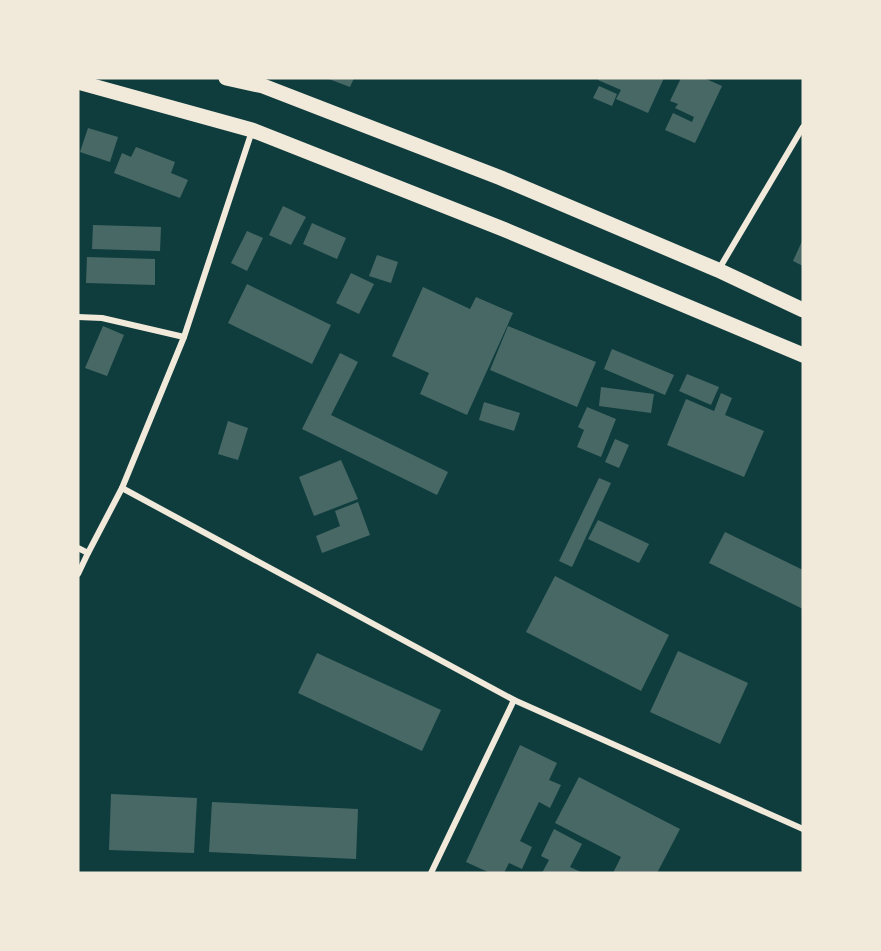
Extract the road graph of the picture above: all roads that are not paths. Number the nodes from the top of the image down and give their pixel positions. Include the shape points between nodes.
1 (226, 78) edge
2 (78, 82) edge
3 (803, 127) edge
4 (252, 130) junction
5 (718, 270) junction
6 (803, 310) edge
7 (78, 317) edge
8 (184, 337) junction
9 (803, 355) edge
10 (122, 488) junction
11 (78, 548) edge
12 (88, 553) junction
13 (78, 574) edge
14 (514, 700) junction
15 (803, 829) edge
16 (432, 873) edge

1 - 5 main road via 263,86 501,178
2 - 4 main road
3 - 5 street
4 - 8 street
4 - 9 main road via 503,229
5 - 6 main road
7 - 8 street via 102,318
8 - 10 street
10 - 12 street
10 - 14 street
11 - 12 street
12 - 13 street
14 - 15 street
14 - 16 street

